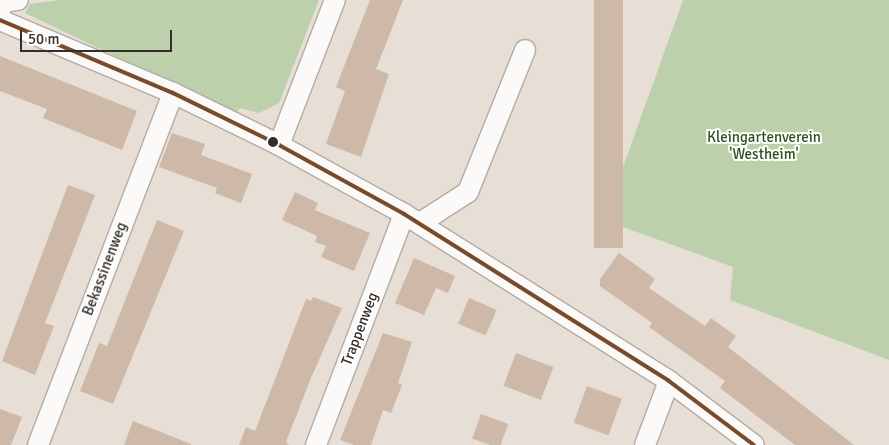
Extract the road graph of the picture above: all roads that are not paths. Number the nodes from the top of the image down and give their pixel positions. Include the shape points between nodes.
1 (18, 0) edge
2 (334, 0) edge
3 (0, 10) edge
4 (0, 20) edge
5 (525, 50) dead end
6 (172, 93) junction
7 (279, 145) junction
8 (412, 218) junction
9 (669, 381) junction
10 (38, 445) edge
11 (316, 445) edge
12 (645, 445) edge
13 (754, 445) edge

1 - 3 street via 3,2
2 - 7 street
4 - 6 street
5 - 8 street via 468,192
6 - 7 street
6 - 10 street, Bekassinenweg
7 - 8 street
8 - 9 street
8 - 11 street, Trappenweg
9 - 12 street
9 - 13 street

